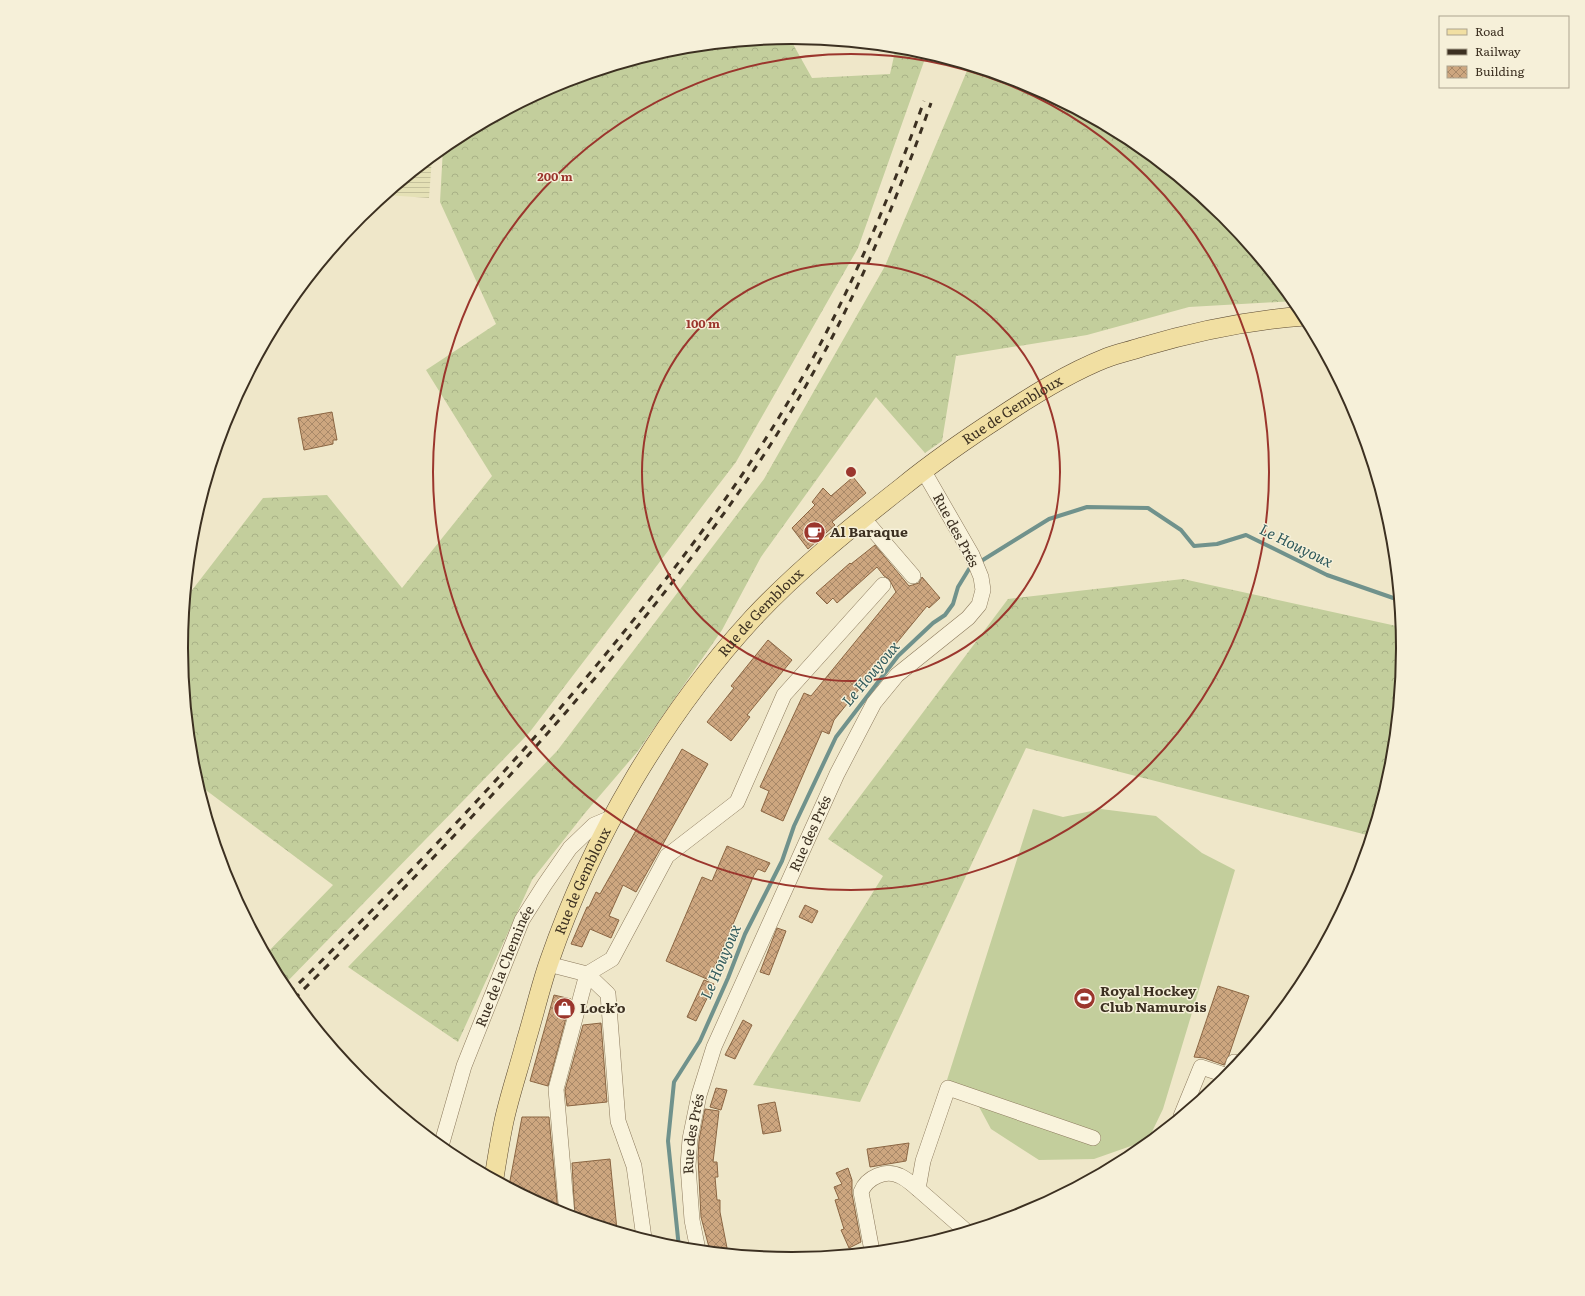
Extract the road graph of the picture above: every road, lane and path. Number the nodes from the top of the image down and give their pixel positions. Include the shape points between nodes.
1 (1298, 317) edge
2 (923, 470) junction
3 (863, 518) junction
4 (912, 576) dead end
5 (883, 585) dead end
6 (614, 816) junction
7 (548, 964) junction
8 (587, 974) junction
9 (1225, 1069) edge
10 (1185, 1107) edge
11 (1093, 1138) dead end
12 (443, 1140) edge
13 (495, 1174) edge
14 (918, 1190) junction
15 (566, 1208) edge
16 (962, 1227) edge
17 (643, 1233) edge
18 (697, 1244) edge
19 (871, 1247) edge

1 - 2 main road, Rue de Gembloux via 1222,326 1106,358 1024,401
2 - 3 main road, Rue de Gembloux
2 - 18 street, Rue des Prés via 972,555 983,590 979,605 968,618 897,675 874,703 837,774 714,1047 699,1095 690,1138 688,1166 692,1220
3 - 4 street
3 - 6 main road, Rue de Gembloux via 779,592 718,659 663,732
5 - 8 street via 784,695 737,802 667,856 612,959
6 - 7 main road, Rue de Gembloux via 587,869
6 - 12 street, Rue de la Cheminée via 594,824 570,848 522,920 464,1066
7 - 8 street
7 - 13 main road, Rue de Gembloux via 504,1122
8 - 15 street via 556,1089
8 - 17 street via 608,994 618,1121 634,1166
9 - 10 street via 1201,1067
11 - 14 street via 948,1088 923,1161
14 - 16 street
14 - 19 street via 900,1176 886,1173 864,1185 861,1192

